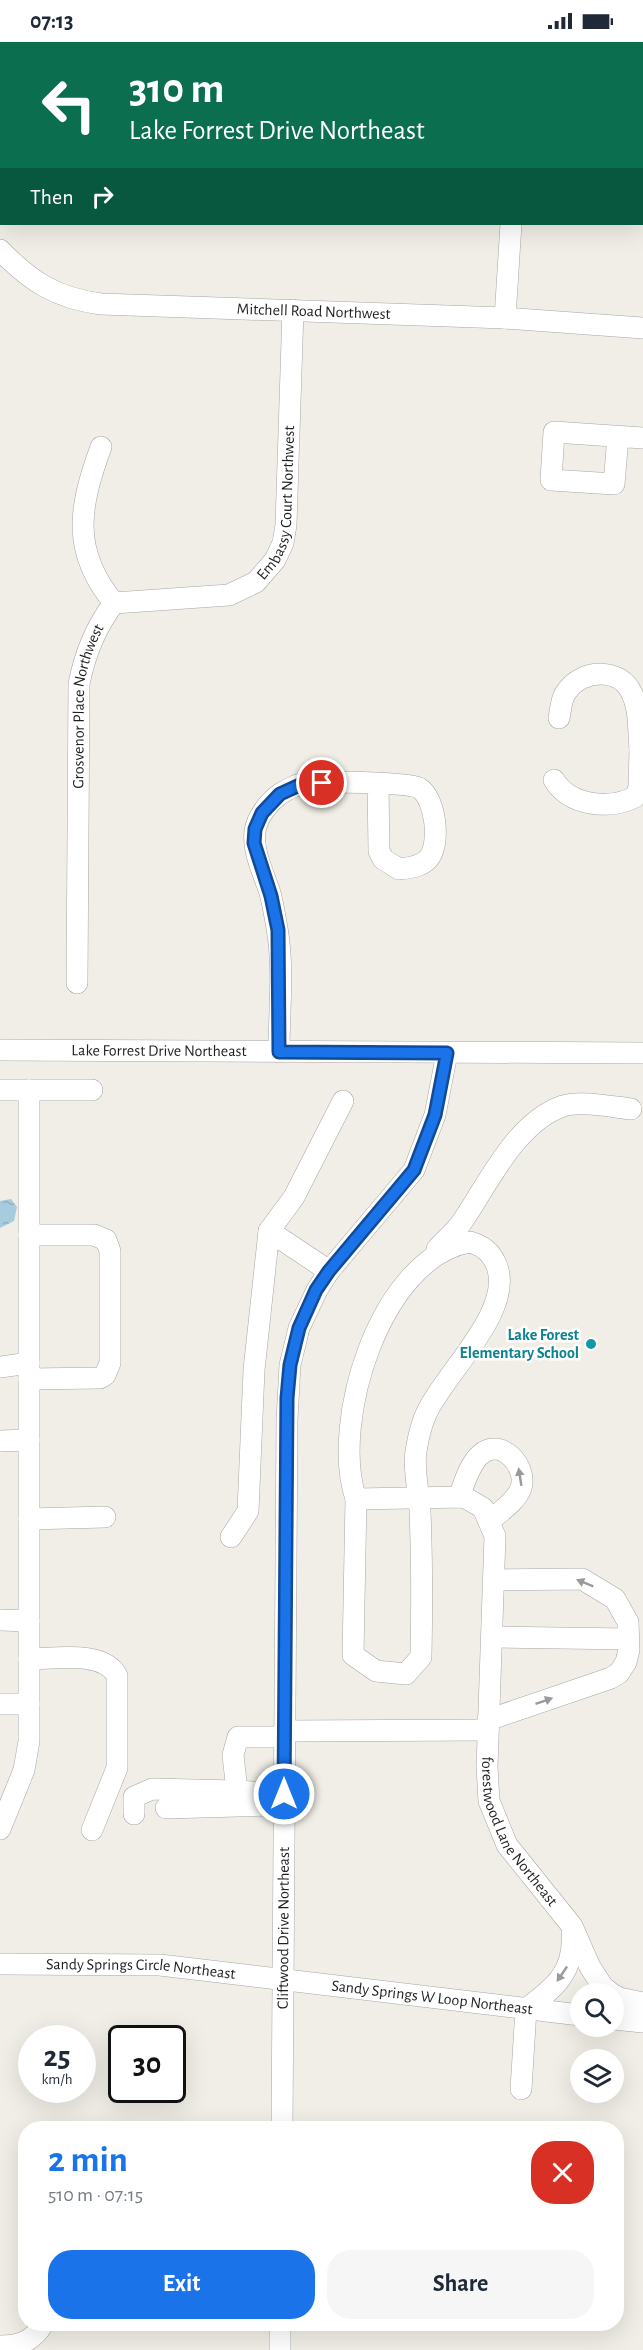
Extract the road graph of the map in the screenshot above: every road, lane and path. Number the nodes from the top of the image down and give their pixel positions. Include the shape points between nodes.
1 (510, 225) edge
2 (0, 250) edge
3 (293, 310) junction
4 (505, 318) junction
5 (643, 328) edge
6 (618, 437) dead end
7 (643, 438) edge
8 (100, 447) dead end
9 (114, 603) junction
10 (559, 717) dead end
11 (641, 749) edge
12 (554, 780) dead end
13 (378, 784) dead end
14 (77, 983) dead end
15 (0, 1050) edge
16 (279, 1052) junction
17 (447, 1053) junction
18 (643, 1053) edge
19 (0, 1090) edge
20 (29, 1090) junction
21 (92, 1090) dead end
22 (343, 1101) dead end
23 (631, 1109) dead end
24 (269, 1232) junction
25 (29, 1235) junction
26 (426, 1260) junction
27 (329, 1271) junction
28 (0, 1367) edge
29 (29, 1371) junction
30 (29, 1440) junction
31 (0, 1441) edge
32 (459, 1497) junction
33 (356, 1499) junction
34 (420, 1499) junction
35 (105, 1517) dead end
36 (29, 1519) junction
37 (489, 1522) junction
38 (231, 1537) dead end
39 (494, 1580) junction
40 (0, 1620) edge
41 (29, 1620) junction
42 (492, 1637) junction
43 (628, 1639) junction
44 (29, 1659) junction
45 (0, 1704) edge
46 (29, 1704) junction
47 (488, 1725) junction
48 (284, 1734) junction
49 (237, 1791) junction
50 (284, 1799) junction
51 (166, 1809) dead end
52 (134, 1814) dead end
53 (0, 1829) edge
54 (92, 1830) dead end
55 (572, 1926) junction
56 (0, 1964) edge
57 (282, 1980) junction
58 (600, 1983) edge
59 (624, 1999) edge
60 (643, 2002) edge
61 (526, 2009) junction
62 (570, 2014) edge
63 (624, 2020) edge
64 (643, 2022) edge
65 (520, 2089) dead end
66 (282, 2121) edge
67 (38, 2331) edge
68 (280, 2331) edge
69 (0, 2346) edge
70 (280, 2350) edge

1 - 4 street
2 - 3 street, Mitchell Road Northwest via 41,286 79,301
3 - 4 street, Mitchell Road Northwest
3 - 9 street, Embassy Court Northwest via 286,525 275,560 256,582 229,595
4 - 5 street, Mitchell Road Northwest
6 - 7 street
8 - 9 street, Grosvenor Place Northwest via 90,476 83,534 92,572
9 - 14 street, Grosvenor Place Northwest via 90,640 79,684
10 - 11 street via 566,691 581,677 610,675 624,681 632,692
11 - 12 street via 639,788 635,797 625,802 586,802 566,795
13 - 16 street via 304,783 280,794 262,813 255,829 254,843 278,930
15 - 16 street, Lake Forrest Drive Northeast
16 - 17 street, Lake Forrest Drive Northeast
17 - 18 street, Lake Forrest Drive Northeast
17 - 27 street, Cliftwood Drive Northeast via 435,1115 414,1170
19 - 20 street
20 - 21 street
20 - 25 street
22 - 24 street via 294,1197
23 - 26 street via 565,1105 546,1114 504,1157 460,1224
24 - 27 street
24 - 38 street via 254,1370 248,1511
25 - 29 street
25 - 29 street via 94,1235 106,1240 110,1251 110,1363 105,1375 100,1378
26 - 33 street via 405,1282 369,1349 353,1409 349,1449 349,1480
26 - 34 street via 456,1244 483,1245 499,1270 499,1294 426,1412 416,1451
27 - 48 street, Cliftwood Drive Northeast via 299,1328 290,1365
28 - 29 street
29 - 30 street
30 - 31 street
30 - 36 street
32 - 34 street
32 - 37 street via 483,1508
37 -> 32 street via 518,1495 522,1478 516,1460 493,1449 480,1455
33 - 34 street
33 - 34 street via 353,1655 376,1671 406,1674 421,1657
35 - 36 street
36 - 41 street
37 - 39 street, forestwood Lane Northeast via 495,1536
39 - 42 street, forestwood Lane Northeast
43 -> 39 street, forestwood Lane Northeast via 628,1622 615,1599 582,1579
40 - 41 street
41 - 44 street
42 - 43 street
42 - 47 street, forestwood Lane Northeast
47 -> 43 street, forestwood Lane Northeast via 611,1678 626,1662
44 - 46 street
44 - 54 street via 93,1658 109,1664 117,1676 117,1768
45 - 46 street
46 - 53 street via 26,1761
47 - 48 street, forestwood Lane Northeast
47 - 55 street, forestwood Lane Northeast via 489,1801 507,1845
48 - 49 street, forestwood Lane Northeast via 238,1737 232,1755
48 - 50 street, Cliftwood Drive Northeast
49 - 50 street
49 - 52 street via 152,1789 134,1797
50 - 51 street
50 - 57 street, Cliftwood Drive Northeast
55 - 58 street, forestwood Lane Northeast
55 -> 61 street, forestwood Lane Northeast via 573,1950 567,1970
56 - 57 street, Sandy Springs Circle Northeast via 160,1965
57 - 61 street, Sandy Springs W Loop Northeast
57 - 66 street, Cliftwood Drive Northeast
59 - 60 street, forestwood Lane Northeast
61 - 62 street, Sandy Springs W Loop Northeast
61 - 65 street
63 - 64 street
67 - 69 street via 26,2343
68 - 70 street

